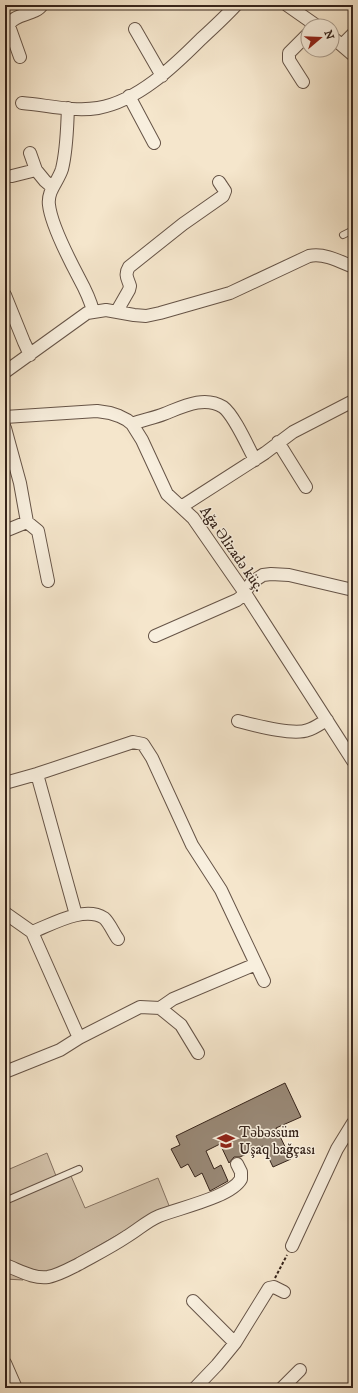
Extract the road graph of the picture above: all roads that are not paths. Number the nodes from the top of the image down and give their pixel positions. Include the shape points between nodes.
1 (42, 5) edge
2 (236, 5) edge
3 (287, 5) edge
4 (302, 18) edge
5 (135, 29) dead end
6 (353, 34) edge
7 (300, 42) edge
8 (342, 45) joint
9 (353, 55) edge
10 (20, 57) dead end
11 (162, 76) junction
12 (303, 82) dead end
13 (129, 96) junction
14 (22, 103) dead end
15 (68, 108) junction
16 (154, 143) dead end
17 (30, 153) dead end
18 (36, 170) junction
19 (12, 176) dead end
20 (219, 182) dead end
21 (52, 187) junction
22 (353, 230) edge
23 (343, 235) dead end
24 (353, 266) edge
25 (5, 295) edge
26 (117, 311) junction
27 (93, 312) junction
28 (30, 355) junction
29 (5, 372) edge
30 (353, 401) edge
31 (5, 417) edge
32 (132, 424) junction
33 (5, 428) edge
34 (278, 442) junction
35 (255, 460) junction
36 (306, 487) dead end
37 (181, 507) junction
38 (27, 522) junction
39 (5, 530) edge
40 (48, 581) dead end
41 (353, 590) edge
42 (245, 592) junction
43 (155, 636) dead end
44 (327, 720) junction
45 (238, 721) dead end
46 (353, 761) edge
47 (37, 774) junction
48 (5, 783) edge
49 (5, 913) edge
50 (76, 915) junction
51 (32, 932) junction
52 (118, 939) dead end
53 (256, 964) junction
54 (264, 981) dead end
55 (160, 1008) junction
56 (79, 1038) junction
57 (198, 1053) dead end
58 (5, 1072) edge
59 (353, 1123) edge
60 (237, 1164) dead end
61 (79, 1169) dead end
62 (5, 1201) edge
63 (292, 1246) road end
64 (5, 1265) edge
65 (279, 1290) road end
66 (193, 1301) dead end
67 (235, 1343) junction
68 (5, 1362) edge
69 (300, 1370) dead end
70 (16, 1388) edge
71 (195, 1388) edge
72 (282, 1388) edge

1 - 10 street via 34,12 10,23
2 - 11 street
3 - 4 street
5 - 11 street
6 - 8 street
7 - 12 street via 289,53 289,60
8 - 9 street
11 - 13 street
13 - 15 street via 99,108
13 - 16 street
14 - 15 street
15 - 21 street via 64,161
17 - 18 street
18 - 19 street
18 - 21 street
20 - 26 street via 225,191 223,196 129,267 126,276 130,286
21 - 27 street via 48,197 51,215 87,293
22 - 23 lane
24 - 26 street via 324,256 309,256 243,288 209,300 146,316
25 - 28 street
26 - 27 street
27 - 28 street via 78,319
28 - 29 street
30 - 34 street
31 - 32 street, Ağa Əlizadə küç. via 97,411 119,416
32 - 35 street via 187,404 212,403 223,407 230,416
32 - 37 street, Ağa Əlizadə küç. via 167,494
33 - 38 street via 20,483
34 - 35 street
34 - 36 street
35 - 37 street
37 - 42 street, Ağa Əlizadə küç. via 193,518
38 - 39 street
38 - 40 street via 38,531
41 - 42 street via 279,574 263,575 252,582
42 - 43 street via 230,603
42 - 44 street, Ağa Əlizadə küç.
44 - 45 street via 308,731 300,732
44 - 46 street, Ağa Əlizadə küç.
47 - 48 street
47 - 50 street
47 - 53 street via 133,742 143,744 192,844 222,890
49 - 51 street
50 - 51 street
50 - 52 street via 91,914 105,919
51 - 56 street
53 - 54 street
53 - 55 street via 173,999
55 - 56 street via 140,1007
55 - 57 street via 181,1025
56 - 58 street via 60,1050
59 - 63 street via 337,1149
60 - 64 street via 241,1179 234,1187 147,1222 118,1243 66,1271 41,1277
61 - 62 lane
65 - 67 street via 269,1288
66 - 67 street
67 - 71 street
68 - 70 street
69 - 72 street

